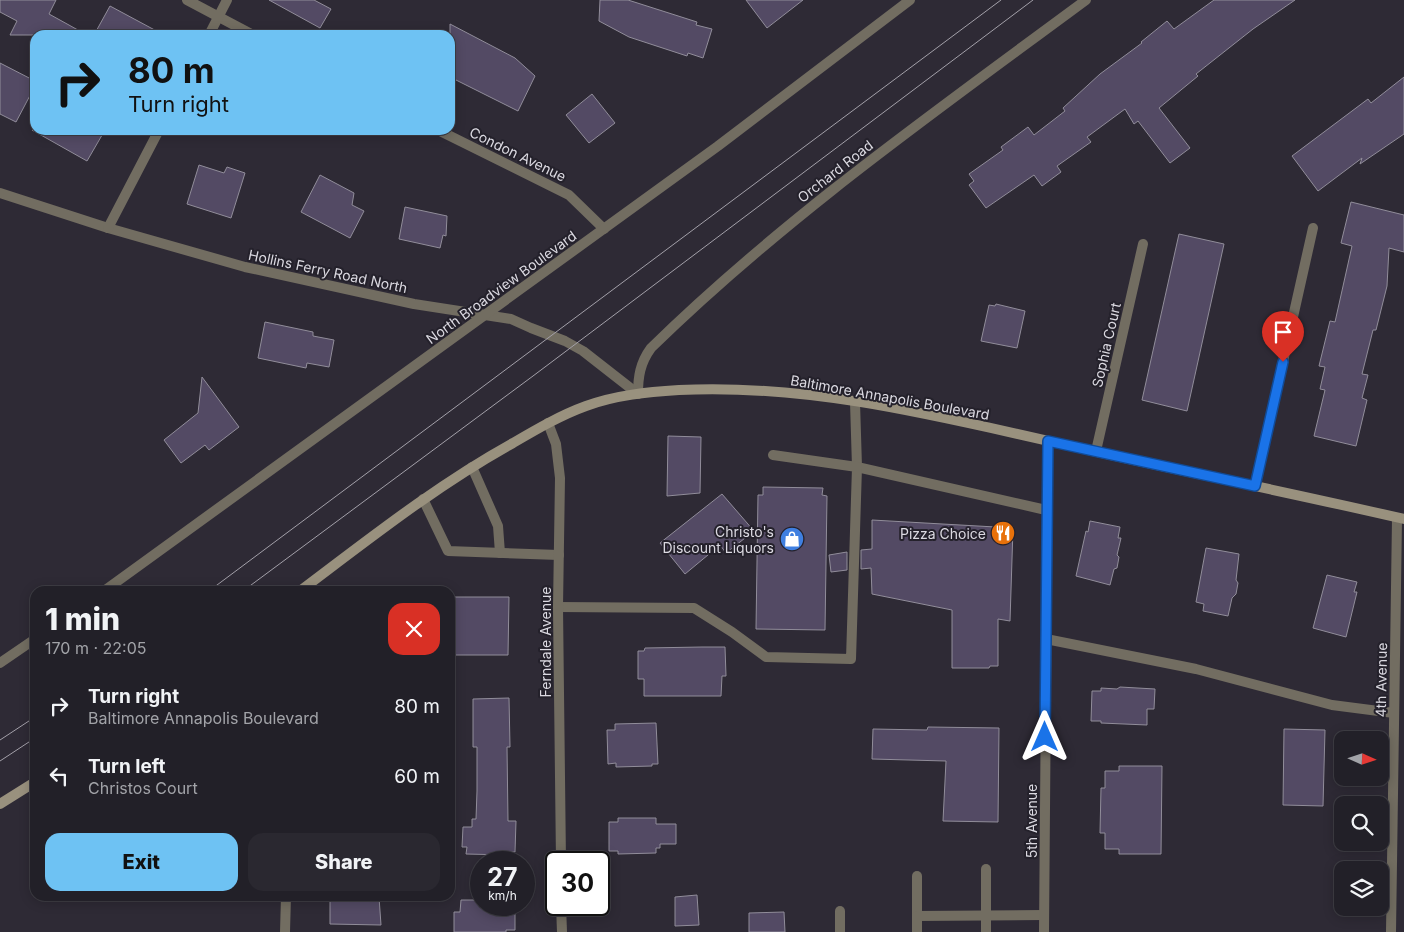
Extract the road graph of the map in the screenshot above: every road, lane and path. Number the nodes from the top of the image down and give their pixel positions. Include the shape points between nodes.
1 (187, 0) edge
2 (227, 0) edge
3 (910, 0) edge
4 (1086, 0) edge
5 (218, 17) junction
6 (212, 30) edge
7 (243, 30) edge
8 (156, 135) edge
9 (448, 135) edge
10 (0, 193) edge
11 (108, 228) junction
12 (1313, 228) dead end
13 (604, 229) junction
14 (1143, 244) dead end
15 (484, 315) junction
16 (638, 394) junction
17 (855, 402) junction
18 (548, 423) junction
19 (1048, 441) junction
20 (1096, 452) junction
21 (773, 455) dead end
22 (472, 467) junction
23 (857, 468) junction
24 (1255, 486) junction
25 (423, 499) junction
26 (1046, 510) junction
27 (1400, 519) edge
28 (500, 553) junction
29 (559, 555) junction
30 (111, 586) edge
31 (307, 586) edge
32 (558, 607) junction
33 (1046, 639) junction
34 (30, 642) edge
35 (0, 663) edge
36 (1394, 712) junction
37 (30, 785) edge
38 (0, 804) edge
39 (561, 851) edge
40 (986, 869) dead end
41 (917, 876) dead end
42 (286, 901) edge
43 (840, 911) dead end
44 (1044, 915) junction
45 (561, 916) edge
46 (917, 916) junction
47 (986, 916) junction
48 (285, 932) edge
49 (562, 932) edge
50 (840, 932) edge
51 (916, 932) edge
52 (986, 932) edge
53 (1044, 932) edge
54 (1391, 932) edge

1 - 5 street
2 - 5 street
3 - 13 street, North Broadview Boulevard
4 - 16 street, Orchard Road via 846,179 708,294 645,356 639,372
5 - 6 street
5 - 7 street
8 - 11 street
9 - 13 street, Condon Avenue via 569,195
10 - 11 street, Hollins Ferry Road North
11 - 15 street, Hollins Ferry Road North via 245,267 414,304
12 - 24 street
13 - 15 street, North Broadview Boulevard
14 - 20 street, Sophia Court
15 - 16 street, Hollins Ferry Road North via 511,319 565,341
15 - 30 street, North Broadview Boulevard
16 - 17 main road, Baltimore Annapolis Boulevard via 741,390 794,393
16 - 18 main road, Baltimore Annapolis Boulevard via 587,406
17 - 19 main road, Baltimore Annapolis Boulevard
17 - 23 street
18 - 22 main road, Baltimore Annapolis Boulevard
18 - 29 street, Ferndale Avenue via 559,465
19 - 20 main road, Baltimore Annapolis Boulevard
19 - 26 street, 5th Avenue
20 - 24 main road, Baltimore Annapolis Boulevard
21 - 23 street
22 - 25 main road, Baltimore Annapolis Boulevard
22 - 28 street via 498,526
23 - 26 street
23 - 32 street via 850,659 766,657 694,608
24 - 27 main road, Baltimore Annapolis Boulevard
25 - 28 street via 448,551
25 - 31 main road, Baltimore Annapolis Boulevard
26 - 33 street, 5th Avenue
27 - 36 street, 4th Avenue
28 - 29 street
29 - 32 street, Ferndale Avenue
32 - 39 street, Ferndale Avenue
33 - 36 street via 1196,669 1332,705
33 - 44 street, 5th Avenue
34 - 35 street
36 - 54 street, 4th Avenue
37 - 38 main road
40 - 47 street
41 - 46 street
42 - 48 street
43 - 50 street
44 - 47 street
44 - 53 street, 5th Avenue
45 - 49 street
46 - 47 street
46 - 51 street
47 - 52 street

